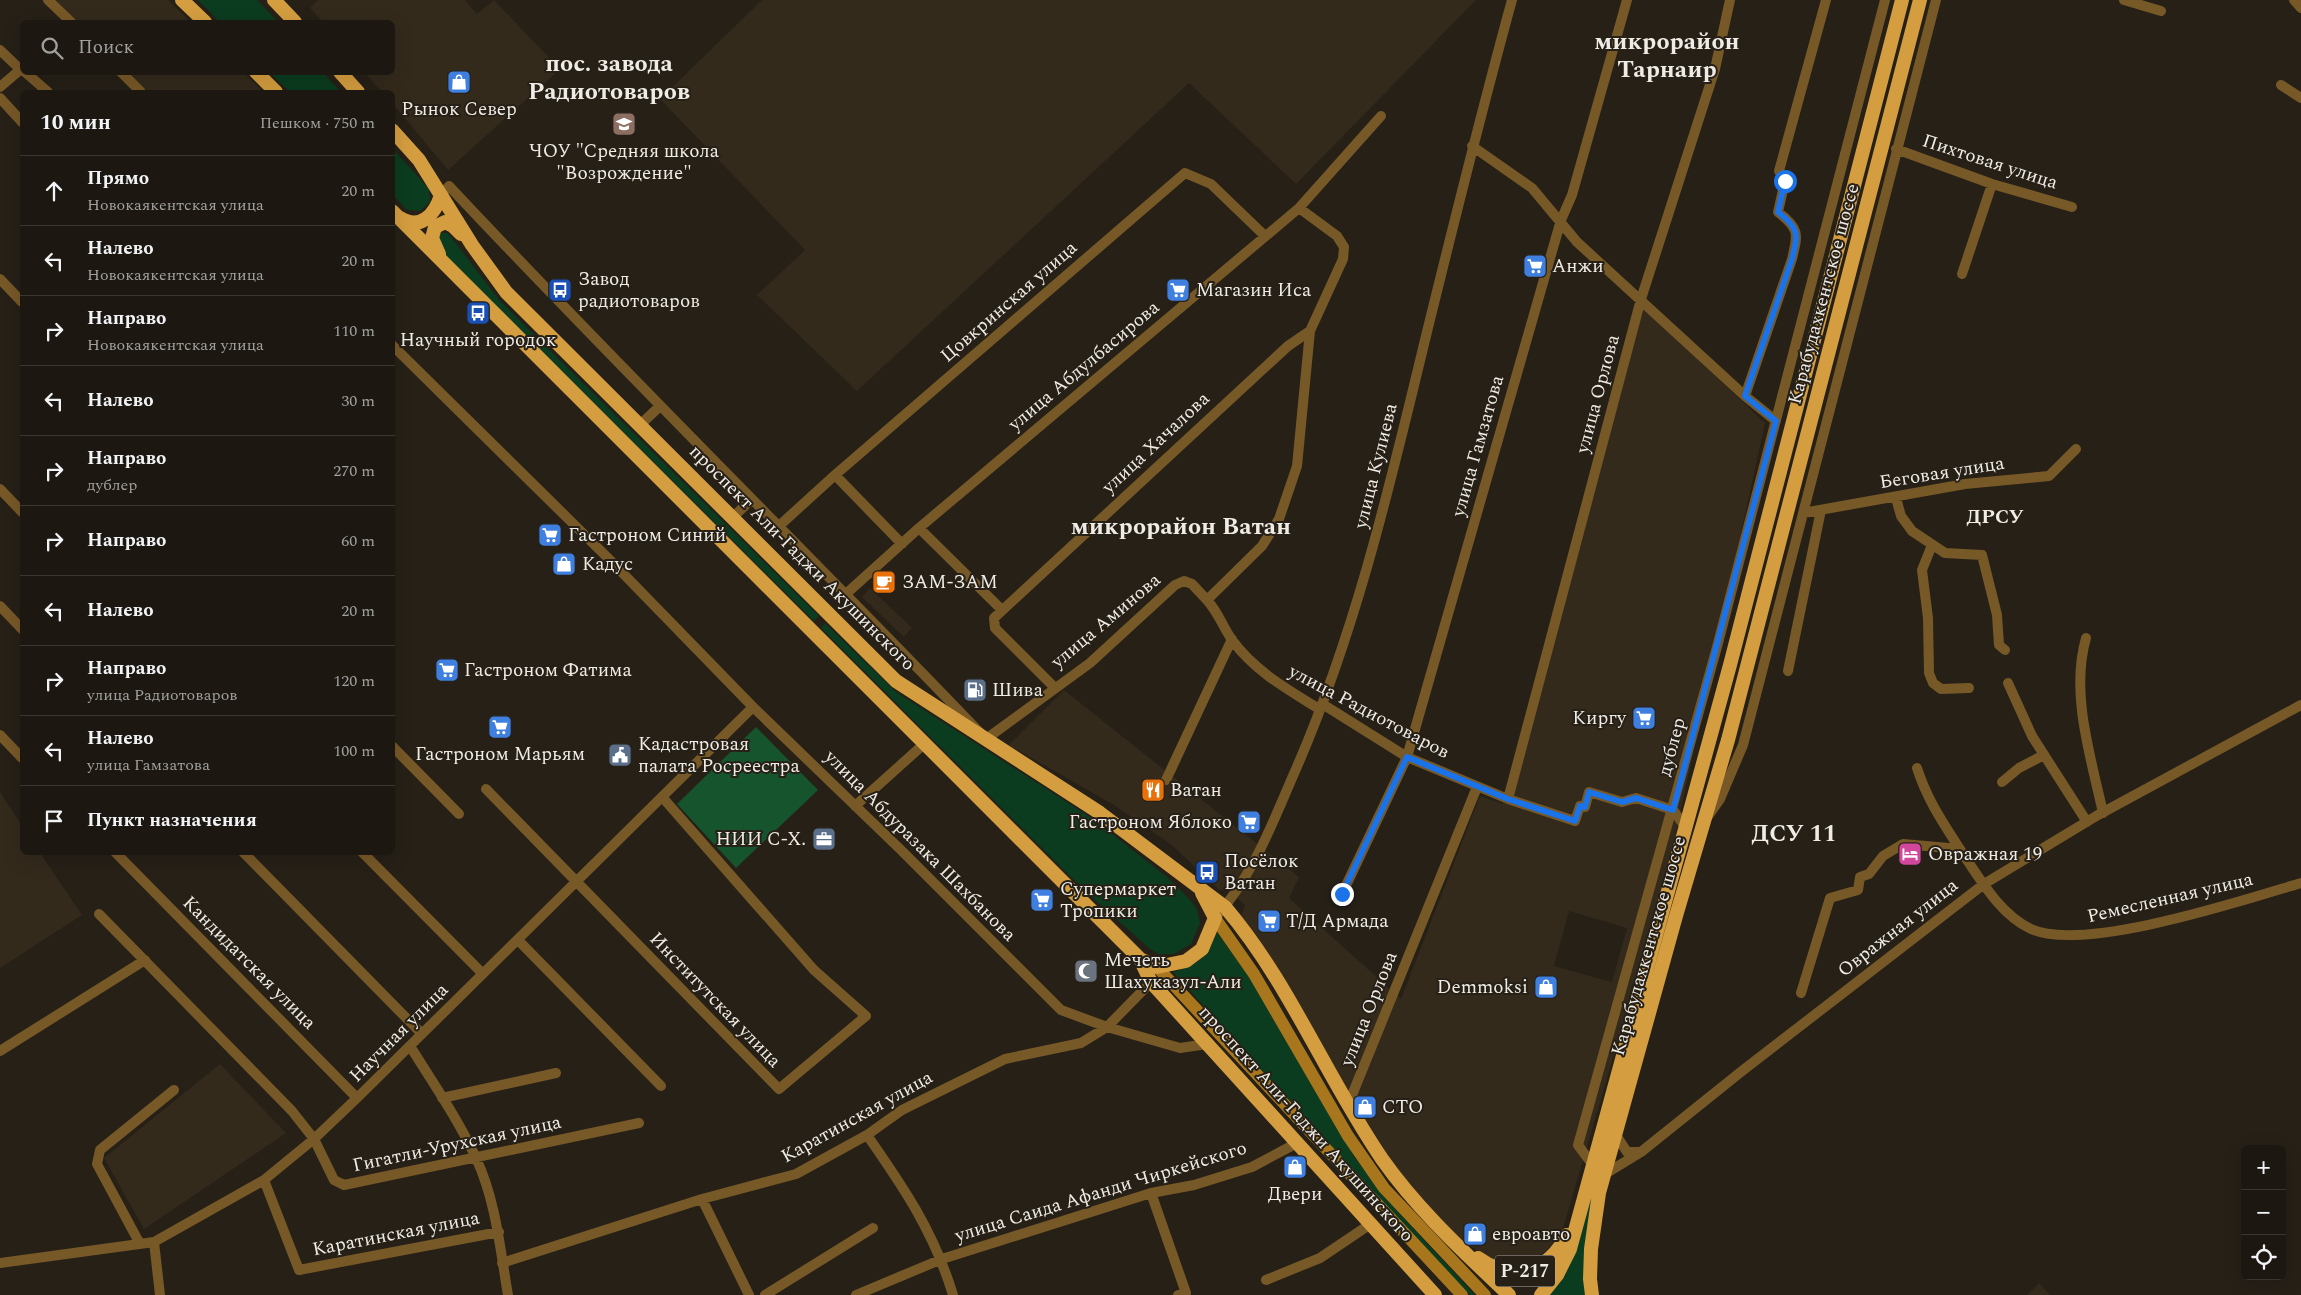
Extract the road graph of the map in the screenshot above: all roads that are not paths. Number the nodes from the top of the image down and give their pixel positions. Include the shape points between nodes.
1 (48, 0) edge
2 (182, 0) edge
3 (274, 0) edge
4 (1512, 0) edge
5 (1626, 0) edge
6 (1730, 0) edge
7 (1826, 0) edge
8 (1885, 0) edge
9 (1902, 0) edge
10 (1920, 0) edge
11 (1936, 0) edge
12 (2124, 0) edge
13 (2294, 0) edge
14 (2301, 8) edge
15 (2161, 11) dead end
16 (69, 20) edge
17 (203, 20) edge
18 (293, 20) edge
19 (0, 50) edge
20 (20, 68) edge
21 (20, 73) edge
22 (28, 75) edge
23 (124, 75) edge
24 (259, 75) edge
25 (343, 75) edge
26 (2281, 85) dead end
27 (0, 87) edge
28 (46, 90) edge
29 (139, 90) edge
30 (274, 90) edge
31 (356, 90) edge
32 (0, 98) edge
33 (2301, 98) edge
34 (1381, 116) dead end
35 (20, 120) edge
36 (395, 133) edge
37 (1472, 146) junction
38 (1896, 149) junction
39 (1992, 184) junction
40 (441, 195) junction
41 (1299, 208) junction
42 (2072, 208) dead end
43 (395, 213) edge
44 (1561, 220) junction
45 (1266, 236) junction
46 (472, 245) junction
47 (444, 263) junction
48 (1962, 274) dead end
49 (0, 279) edge
50 (1641, 299) junction
51 (20, 300) edge
52 (1310, 331) junction
53 (395, 348) edge
54 (1745, 396) junction
55 (660, 406) junction
56 (1776, 421) junction
57 (641, 424) junction
58 (2076, 449) dead end
59 (835, 475) junction
60 (0, 489) edge
61 (752, 498) junction
62 (1896, 498) junction
63 (20, 510) edge
64 (1821, 510) junction
65 (1803, 513) junction
66 (733, 517) junction
67 (779, 526) junction
68 (919, 528) junction
69 (902, 544) junction
70 (1932, 545) junction
71 (847, 594) junction
72 (1207, 600) junction
73 (0, 606) edge
74 (1001, 609) junction
75 (832, 617) junction
76 (20, 627) edge
77 (815, 634) junction
78 (2086, 638) dead end
79 (1232, 639) junction
80 (2005, 650) dead end
81 (1788, 670) dead end
82 (2008, 684) dead end
83 (1054, 687) junction
84 (1970, 688) dead end
85 (1324, 705) junction
86 (2301, 705) edge
87 (753, 707) junction
88 (0, 735) edge
89 (986, 739) junction
90 (924, 744) junction
91 (395, 749) edge
92 (2044, 755) junction
93 (20, 756) edge
94 (1407, 757) junction
95 (1917, 768) dead end
96 (1166, 780) dead end
97 (2002, 782) dead end
98 (1477, 787) junction
99 (486, 789) dead end
100 (663, 798) junction
101 (1508, 799) junction
102 (855, 806) junction
103 (1673, 810) junction
104 (2103, 812) junction
105 (459, 814) dead end
106 (2087, 822) junction
107 (1702, 826) junction
108 (1686, 828) junction
109 (1960, 849) junction
110 (118, 855) edge
111 (246, 855) edge
112 (365, 855) edge
113 (1981, 881) junction
114 (576, 883) junction
115 (2301, 883) edge
116 (1342, 894) dead end
117 (1220, 912) junction
118 (99, 914) dead end
119 (518, 940) junction
120 (1140, 959) junction
121 (145, 960) junction
122 (1158, 967) junction
123 (484, 974) junction
124 (1150, 982) junction
125 (1801, 993) dead end
126 (1107, 1027) junction
127 (422, 1034) junction
128 (1207, 1044) junction
129 (410, 1046) junction
130 (0, 1052) edge
131 (556, 1073) dead end
132 (661, 1086) dead end
133 (174, 1090) dead end
134 (357, 1098) junction
135 (442, 1098) junction
136 (1348, 1105) junction
137 (639, 1124) dead end
138 (867, 1134) junction
139 (1616, 1135) junction
140 (314, 1139) junction
141 (1297, 1143) junction
142 (1641, 1152) junction
143 (476, 1159) junction
144 (1592, 1164) junction
145 (1605, 1174) junction
146 (264, 1180) junction
147 (1151, 1193) junction
148 (702, 1199) junction
149 (1581, 1207) junction
150 (1372, 1224) junction
151 (873, 1228) dead end
152 (499, 1232) junction
153 (1448, 1236) junction
154 (154, 1242) junction
155 (140, 1244) junction
156 (942, 1259) junction
157 (0, 1263) edge
158 (502, 1263) junction
159 (1266, 1280) dead end
160 (160, 1295) edge
161 (508, 1295) edge
162 (749, 1295) edge
163 (765, 1295) edge
164 (856, 1295) edge
165 (953, 1295) edge
166 (1178, 1295) edge
167 (1435, 1295) edge
168 (1462, 1295) edge
169 (1485, 1295) edge
170 (1508, 1295) edge
171 (1541, 1295) edge
172 (1592, 1295) edge

1 - 16 street
2 - 17 highway
3 - 18 highway
4 - 37 street, улица Кулиева
5 - 44 street, улица Гамзатова via 1572,195
6 - 50 street, улица Орлова via 1715,69
7 - 54 street via 1779,171 1785,181 1778,212 1794,224 1797,237
8 - 56 street, дублер
9 - 108 highway, Карабудахкентское шоссе
10 - 107 highway, Карабудахкентское шоссе via 1728,740
11 - 38 street
12 - 15 street
13 - 14 street
19 - 20 street
21 - 27 street
22 - 28 street
23 - 29 street
24 - 30 highway
25 - 31 highway
26 - 33 street
32 - 35 street
34 - 41 street, улица Абдулбасирова
36 - 40 highway, проспект Али-Гаджи Акушинского via 416,157
37 - 44 street via 1532,188
37 - 85 street, улица Кулиева via 1373,550
38 - 39 street, Пихтовая улица
38 - 65 street
39 - 42 street, Пихтовая улица
39 - 48 street
40 - 43 highway via 435,211 425,220 407,222
40 - 46 highway, проспект Али-Гаджи Акушинского
40 - 55 street via 449,186
41 - 45 street, улица Абдулбасирова
41 - 52 street via 1337,236 1344,246 1344,259
43 - 47 highway, проспект Али-Гаджи Акушинского
44 - 50 street via 1578,242
44 - 94 street, улица Гамзатова
45 - 59 street, Цовкринская улица via 1211,184 1185,173
45 - 68 street, улица Абдулбасирова
46 - 47 highway via 454,226 440,223 432,238
46 - 57 highway, проспект Али-Гаджи Акушинского via 506,292
47 - 77 highway, проспект Али-Гаджи Акушинского
49 - 51 street
50 - 54 street
50 - 101 street, улица Орлова
52 - 72 street via 1298,466 1279,519 1262,546
52 - 74 street, улица Хачалова via 1288,346
53 - 87 street, улица Абдуразака Шахбанова via 608,558
54 - 56 street
55 - 57 street
55 - 61 street
56 - 103 street, дублер
57 - 66 highway, проспект Али-Гаджи Акушинского
58 - 62 street, Беговая улица via 2049,476 1965,484
59 - 67 street, Цовкринская улица
59 - 69 street
60 - 63 street
61 - 66 street
61 - 67 street
62 - 64 street, Беговая улица
62 - 70 street via 1901,516 1912,531
64 - 65 street, Беговая улица
64 - 81 street
65 - 107 street via 1744,745 1720,799
66 - 75 highway, проспект Али-Гаджи Акушинского
67 - 71 street
68 - 69 street, улица Абдулбасирова
68 - 74 street
69 - 71 street, улица Абдулбасирова
70 - 80 street via 1945,553 1982,555 1996,615 1999,645
70 - 84 street via 1922,570 1928,618 1929,673 1941,690
71 - 89 street
72 - 79 street, улица Радиотоваров
72 - 83 street, улица Аминова via 1192,584 1184,581 1175,585 1090,663
73 - 76 street
74 - 83 street, улица Хачалова via 994,618 995,628
75 - 77 highway via 820,621
75 - 89 highway, проспект Али-Гаджи Акушинского via 896,681
77 - 90 highway, проспект Али-Гаджи Акушинского
78 - 104 street via 2082,652 2082,713
79 - 85 street, улица Радиотоваров via 1256,666 1275,681 1316,707
79 - 96 street
82 - 92 street
83 - 89 street, улица Аминова
85 - 94 street, улица Радиотоваров
85 - 117 street, улица Кулиева via 1260,852 1236,894
86 - 104 street, Овражная улица
87 - 100 street, Научная улица
87 - 102 street, улица Абдуразака Шахбанова
88 - 93 street
89 - 117 highway, проспект Али-Гаджи Акушинского via 1100,813 1200,890
90 - 102 street
90 - 120 highway, проспект Али-Гаджи Акушинского
91 - 105 street
92 - 97 street via 2019,768
92 - 106 street
94 - 98 street, улица Радиотоваров
94 - 116 street, улица Гамзатова
95 - 109 street, Ремесленная улица via 1925,794
98 - 101 street, улица Радиотоваров
98 - 136 street, улица Орлова
99 - 114 street, Институтская улица
100 - 114 street, Научная улица
100 - 114 street, Институтская улица via 814,970 866,1016 778,1089
101 - 103 street, улица Радиотоваров via 1575,821 1580,806 1585,807 1589,792 1622,802 1636,798
102 - 126 street, улица Абдуразака Шахбанова via 1061,1010
103 - 108 street
103 - 144 street, дублер via 1578,1145
104 - 106 street, Овражная улица
106 - 113 street, Овражная улица
107 - 139 highway, Карабудахкентское шоссе
108 - 144 highway, Карабудахкентское шоссе
109 - 113 street, Ремесленная улица
109 - 125 street via 1903,844 1883,856 1869,874 1860,877 1858,890 1830,898
110 - 134 street, Кандидатская улица
111 - 127 street
112 - 123 street
113 - 115 street, Ремесленная улица via 2004,910 2032,930 2080,936 2220,906
113 - 142 street, Овражная улица
114 - 119 street, Научная улица
117 - 122 highway via 1202,949 1186,961
117 - 136 highway, проспект Али-Гаджи Акушинского via 1239,923
117 - 169 main road via 1348,1136 1384,1188
118 - 121 street, Гигатли-Урухская улица
119 - 123 street, Научная улица
119 - 132 street
120 - 122 highway
120 - 124 highway, проспект Али-Гаджи Акушинского
121 - 130 street
121 - 140 street, Гигатли-Урухская улица via 292,1111
122 - 168 main road
123 - 127 street, Научная улица
124 - 126 street, Каратинская улица
124 - 128 highway, проспект Али-Гаджи Акушинского
126 - 128 street, улица Абдуразака Шахбанова via 1180,1048
126 - 138 street, Каратинская улица via 1080,1043 1005,1059 902,1110
127 - 129 street, Научная улица
128 - 141 highway, проспект Али-Гаджи Акушинского
129 - 134 street, Научная улица
129 - 135 street
131 - 135 street
133 - 155 street via 100,1150 97,1164
134 - 140 street, Научная улица
135 - 143 street
136 - 153 highway, проспект Али-Гаджи Акушинского via 1398,1180
137 - 143 street, Гигатли-Урухская улица
138 - 148 street, Каратинская улица via 796,1174
138 - 156 street via 910,1197
139 - 142 street via 1627,1152
139 - 145 highway, Карабудахкентское шоссе
140 - 143 street, Гигатли-Урухская улица via 334,1180 344,1185
140 - 146 street, Научная улица
141 - 147 street, улица Саида Афанди Чиркейского via 1252,1166 1194,1185
141 - 150 highway, проспект Али-Гаджи Акушинского
142 - 145 street, Овражная улица
143 - 152 street
144 - 149 highway, Карабудахкентское шоссе
145 - 172 highway, Карабудахкентское шоссе via 1591,1248
146 - 152 street, Каратинская улица via 299,1270
146 - 154 street, Научная улица
147 - 156 street, улица Саида Афанди Чиркейского
147 - 166 street via 1186,1293
148 - 158 street, Каратинская улица
148 - 162 street
149 - 153 highway, Р-217 via 1552,1258 1523,1271 1506,1272 1488,1266
149 - 171 highway, Карабудахкентское шоссе / Р-217 via 1570,1249 1557,1275
150 - 159 street via 1320,1258
150 - 167 highway, проспект Али-Гаджи Акушинского
151 - 163 street
152 - 158 street
153 - 170 highway, проспект Али-Гаджи Акушинского
154 - 155 street, Научная улица
154 - 160 street
155 - 157 street, Научная улица
156 - 164 street, улица Саида Афанди Чиркейского
156 - 165 street
158 - 161 street

